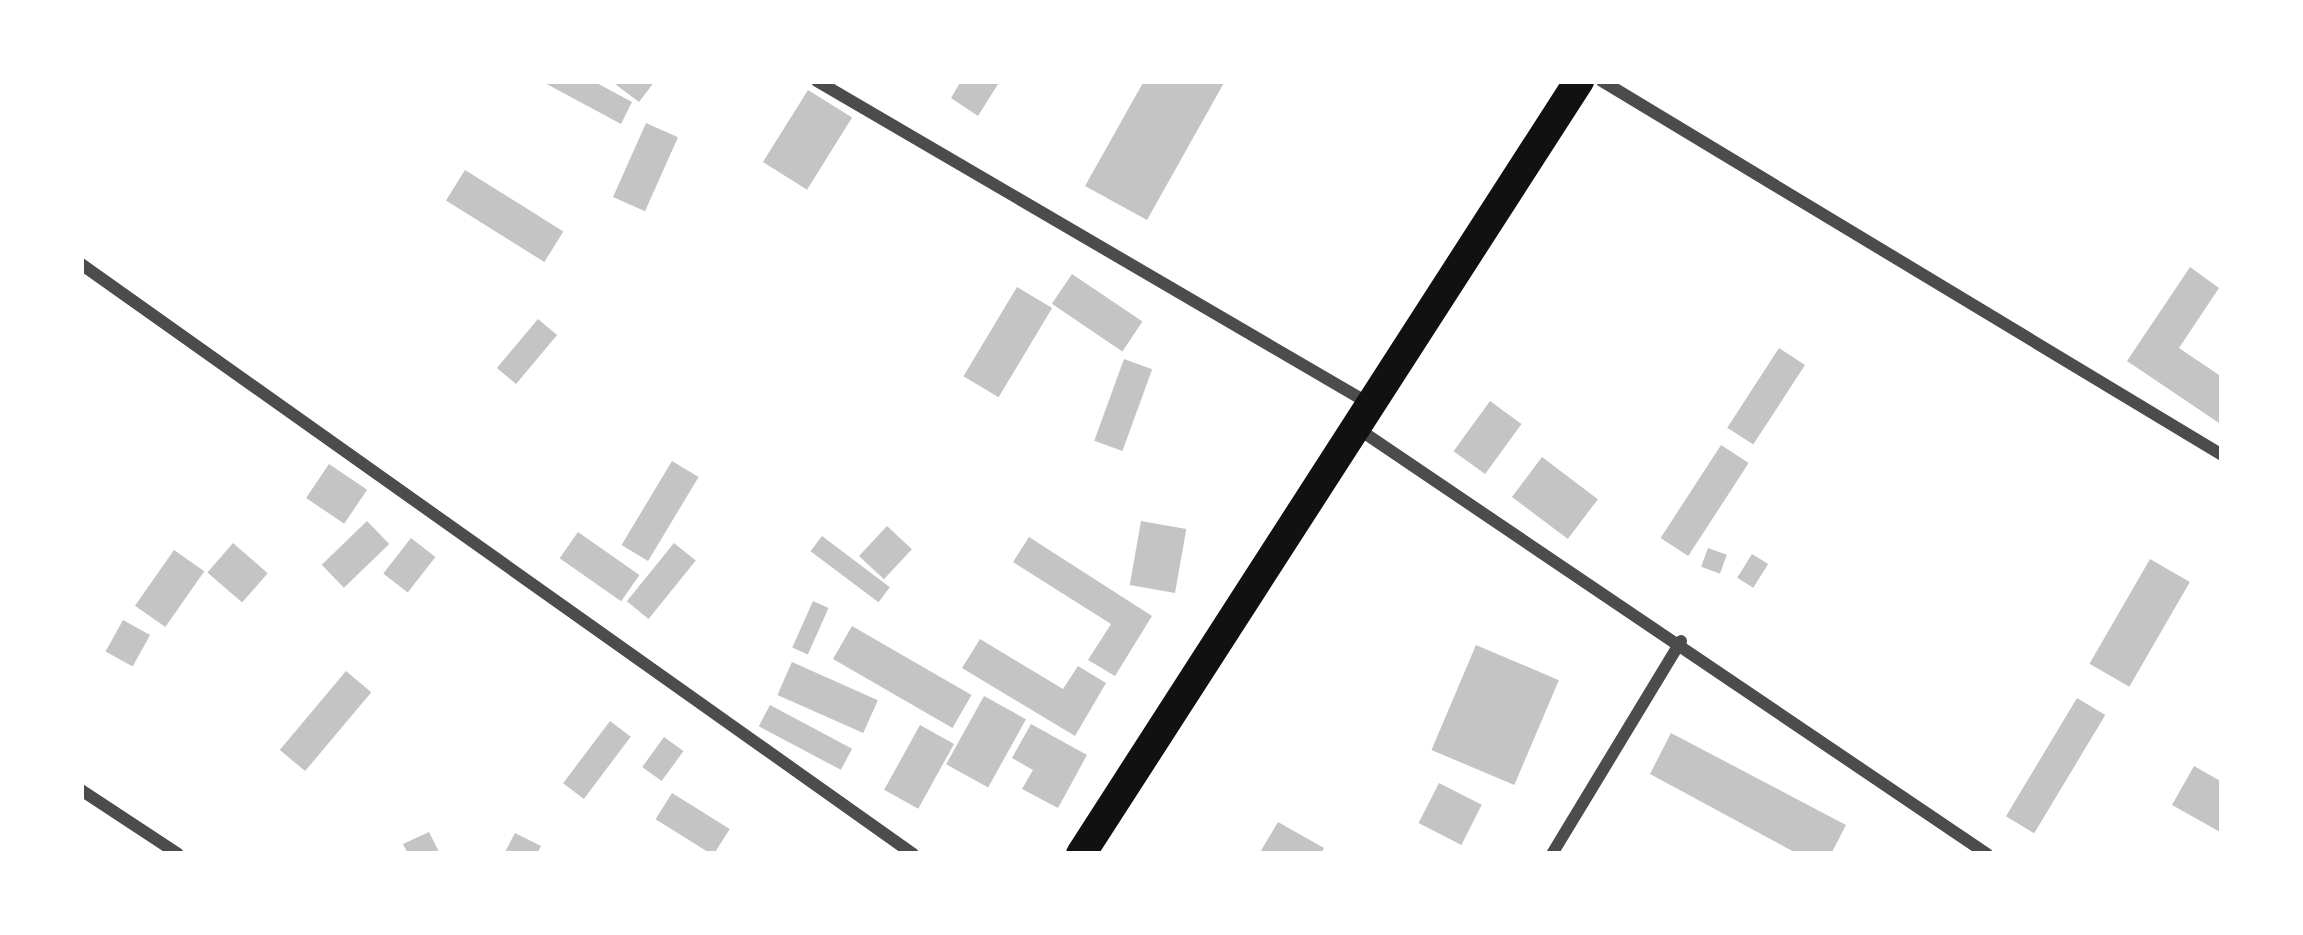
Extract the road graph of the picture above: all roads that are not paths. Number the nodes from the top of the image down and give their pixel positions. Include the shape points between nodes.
1 (818, 81) edge
2 (1580, 81) edge
3 (1602, 81) edge
4 (81, 264) edge
5 (1364, 416) junction
6 (2222, 455) edge
7 (1681, 641) junction
8 (81, 790) edge
9 (178, 854) edge
10 (914, 854) edge
11 (1082, 854) edge
12 (1552, 854) edge
13 (1987, 854) edge

1 - 5 street
2 - 5 main road
3 - 6 street
4 - 10 street
5 - 7 street
5 - 11 main road
7 - 12 street
7 - 13 street
8 - 9 street

